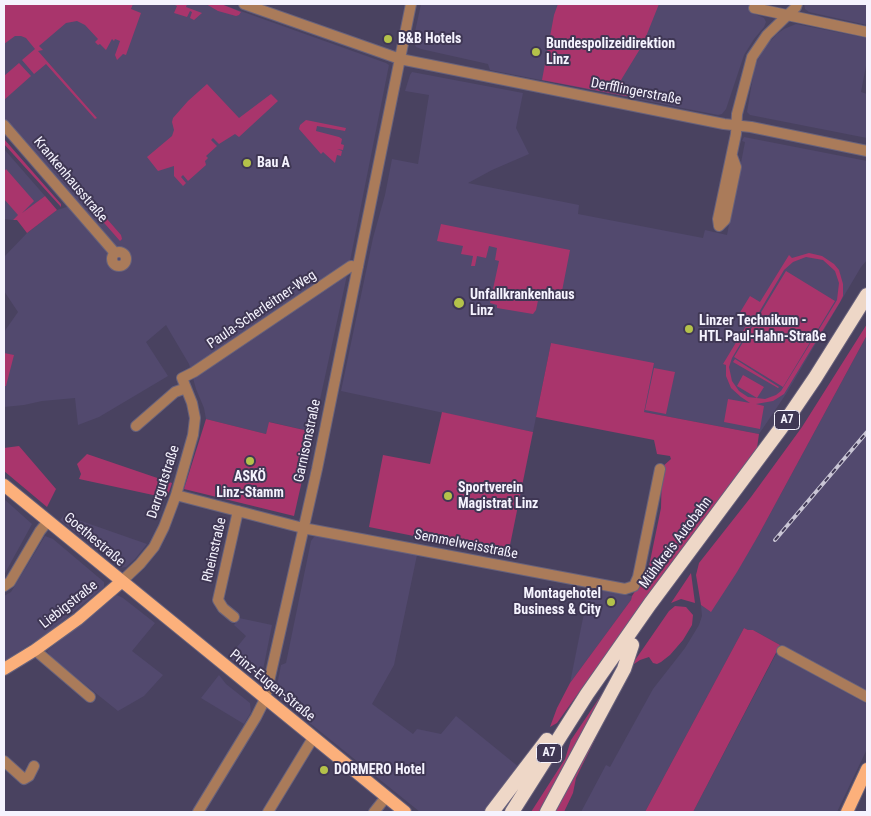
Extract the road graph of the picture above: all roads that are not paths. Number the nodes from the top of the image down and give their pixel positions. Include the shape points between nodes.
1 (247, 4) edge
2 (411, 4) edge
3 (797, 4) edge
4 (754, 8) dead end
5 (788, 15) junction
6 (867, 32) edge
7 (400, 59) junction
8 (4, 125) edge
9 (736, 125) junction
10 (867, 151) edge
11 (732, 155) junction
12 (115, 253) dead end
13 (358, 267) junction
14 (867, 295) edge
15 (867, 313) edge
16 (182, 378) joint
17 (186, 388) junction
18 (136, 426) dead end
19 (660, 469) dead end
20 (4, 485) edge
21 (176, 495) junction
22 (238, 511) junction
23 (48, 521) junction
24 (303, 528) junction
25 (121, 582) junction
26 (4, 586) edge
27 (234, 617) dead end
28 (632, 645) junction
29 (35, 650) junction
30 (782, 651) dead end
31 (4, 669) edge
32 (587, 694) junction
33 (90, 697) dead end
34 (867, 697) edge
35 (266, 699) junction
36 (313, 738) junction
37 (4, 761) edge
38 (34, 766) dead end
39 (867, 769) edge
40 (386, 797) junction
41 (198, 812) edge
42 (268, 812) edge
43 (374, 812) edge
44 (405, 812) edge
45 (492, 812) edge
46 (512, 812) edge
47 (523, 812) edge
48 (547, 812) edge
49 (848, 812) edge

1 - 7 street, Derfflingerstraße
2 - 7 street, Garnisonstraße
3 - 5 street
4 - 5 street
5 - 6 street
5 - 9 street via 766,35 752,57
7 - 9 street, Derfflingerstraße
7 - 13 street, Garnisonstraße
8 - 12 street, Krankenhausstraße
9 - 10 street, Derfflingerstraße
9 - 11 street
11 - 11 street via 718,219 719,226 725,220 736,167
13 - 16 street, Paula-Scherleitner-Weg via 351,266
13 - 24 street, Garnisonstraße
14 - 32 highway, Mühlkreis Autobahn / A7 via 781,428
15 - 28 highway, Mühlkreis Autobahn / A7 via 804,412
16 - 17 street, Darrgutstraße
17 - 18 street via 175,392
17 - 21 street, Darrgutstraße via 194,411 194,426
19 - 24 street, Semmelweisstraße via 638,577 630,589
20 - 23 main road, Goethestraße
21 - 22 street, Semmelweisstraße
21 - 25 street, Darrgutstraße via 154,547
22 - 24 street, Semmelweisstraße
22 - 27 street, Rheinstraße via 218,600
23 - 25 main road, Goethestraße
23 - 26 street, Goethestraße via 10,582
24 - 35 street, Garnisonstraße
25 - 29 main road, Liebigstraße via 86,613
25 - 35 main road, Prinz-Eugen-Straße
28 - 47 highway, Mühlkreis Autobahn / A7
28 - 48 highway via 624,669
29 - 31 main road, Liebigstraße
29 - 33 street
30 - 34 street
32 - 45 highway via 562,721
32 - 46 highway, Mühlkreis Autobahn / A7
35 - 36 main road, Prinz-Eugen-Straße
35 - 41 street, Garnisonstraße
36 - 40 main road, Prinz-Eugen-Straße
36 - 42 street
37 - 38 street via 24,779
39 - 49 main road
40 - 43 street
40 - 44 main road, Prinz-Eugen-Straße

